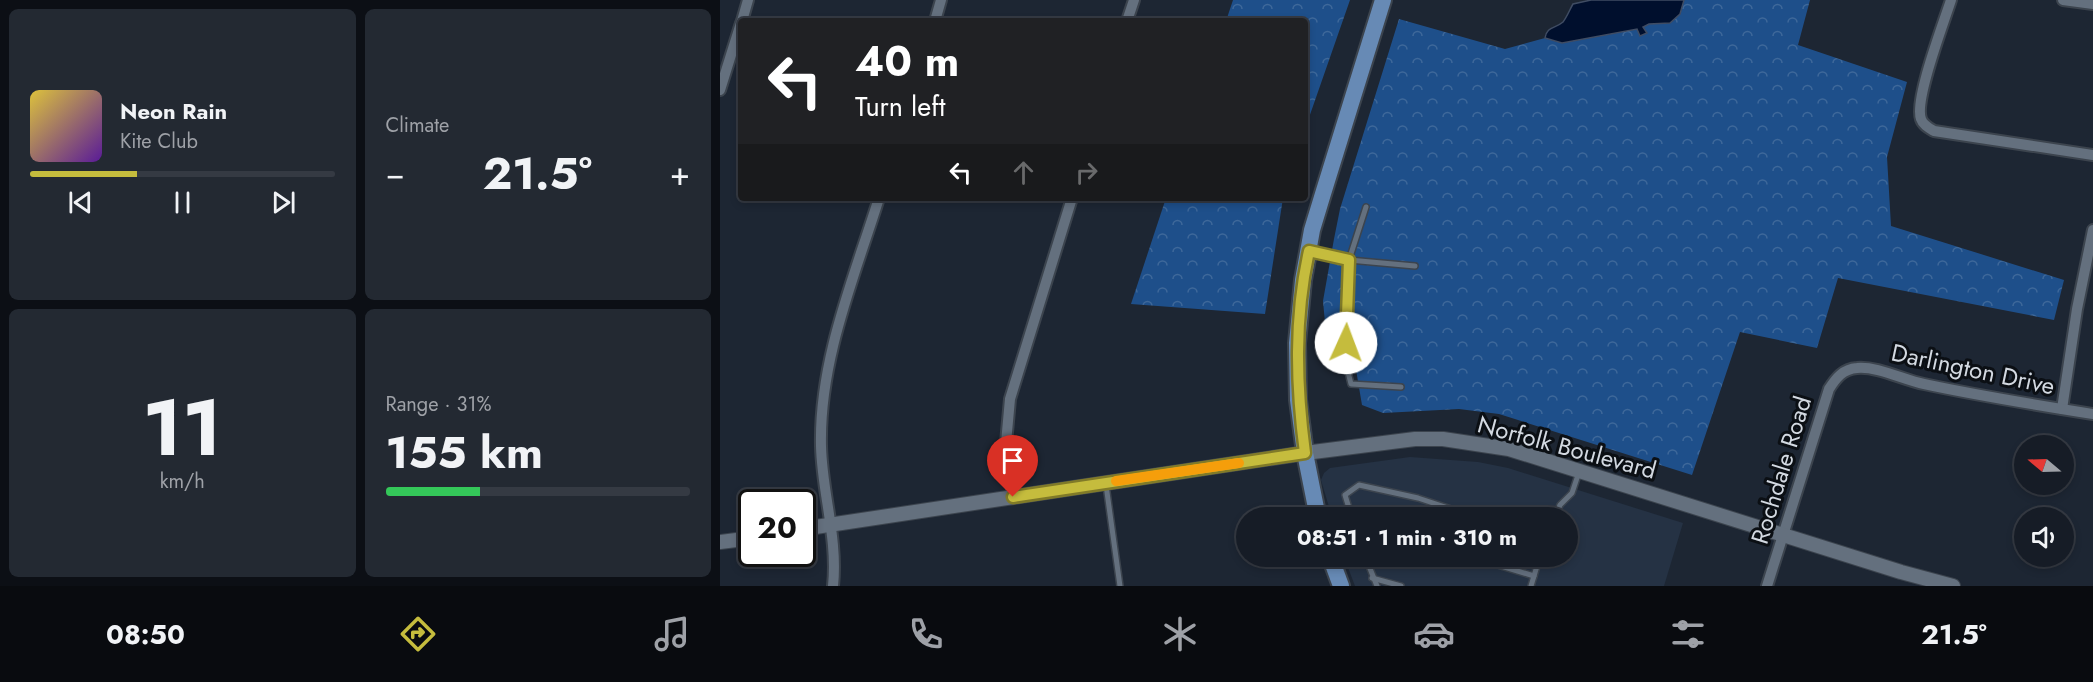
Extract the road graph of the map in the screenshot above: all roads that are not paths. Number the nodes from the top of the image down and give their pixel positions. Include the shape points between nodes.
1 (748, 0) edge
2 (941, 0) edge
3 (1134, 0) edge
4 (1383, 0) edge
5 (1951, 0) edge
6 (2063, 0) edge
7 (2093, 4) edge
8 (742, 18) edge
9 (936, 18) edge
10 (1128, 18) edge
11 (738, 32) edge
12 (720, 90) edge
13 (2093, 155) edge
14 (878, 201) edge
15 (1071, 201) edge
16 (1365, 207) dead end
17 (2093, 230) edge
18 (1309, 251) junction
19 (1349, 260) junction
20 (1415, 266) dead end
21 (1844, 371) joint
22 (1401, 387) dead end
23 (2062, 409) junction
24 (2093, 414) edge
25 (1305, 453) junction
26 (1579, 470) junction
27 (1105, 483) junction
28 (1013, 497) junction
29 (1316, 507) edge
30 (1348, 507) edge
31 (1445, 507) edge
32 (1559, 507) edge
33 (832, 525) junction
34 (816, 527) edge
35 (1783, 535) junction
36 (738, 540) edge
37 (720, 542) edge
38 (1335, 567) edge
39 (1368, 567) edge
40 (1504, 567) edge
41 (1537, 567) edge
42 (1534, 576) junction
43 (1372, 578) junction
44 (833, 586) edge
45 (1120, 586) edge
46 (1341, 586) edge
47 (1377, 586) edge
48 (1401, 586) edge
49 (1531, 586) edge
50 (1767, 586) edge
51 (1953, 586) edge

1 - 8 street
2 - 9 street
3 - 10 street
4 - 18 main road via 1312,230
5 - 13 street via 1920,100 1921,120 1927,127
6 - 7 street
11 - 12 street
14 - 33 street via 831,352 826,382 821,446
15 - 28 street via 1010,399 1006,443
16 - 19 lane
17 - 23 street
18 - 19 lane
18 - 25 main road via 1297,343 1298,400
19 - 20 lane
19 - 22 lane via 1346,364 1351,384
21 - 23 street, Darlington Drive via 1867,368 1968,394
21 - 35 street, Rochdale Road via 1829,389
23 - 24 street, Darlington Drive
25 - 26 street, Norfolk Boulevard via 1443,439 1509,449
25 - 27 street, Norfolk Boulevard
25 - 29 main road
26 - 32 lane via 1572,493
26 - 35 street, Norfolk Boulevard
27 - 28 street, Norfolk Boulevard
27 - 45 lane
28 - 33 street, Norfolk Boulevard
30 - 31 lane via 1344,495 1359,485
33 - 34 street, Norfolk Boulevard
33 - 44 street
35 - 50 street, Rochdale Road
35 - 51 street, Norfolk Boulevard
36 - 37 street
38 - 46 main road
39 - 43 lane
40 - 42 lane
41 - 42 lane
42 - 49 lane
43 - 47 lane
43 - 48 lane

